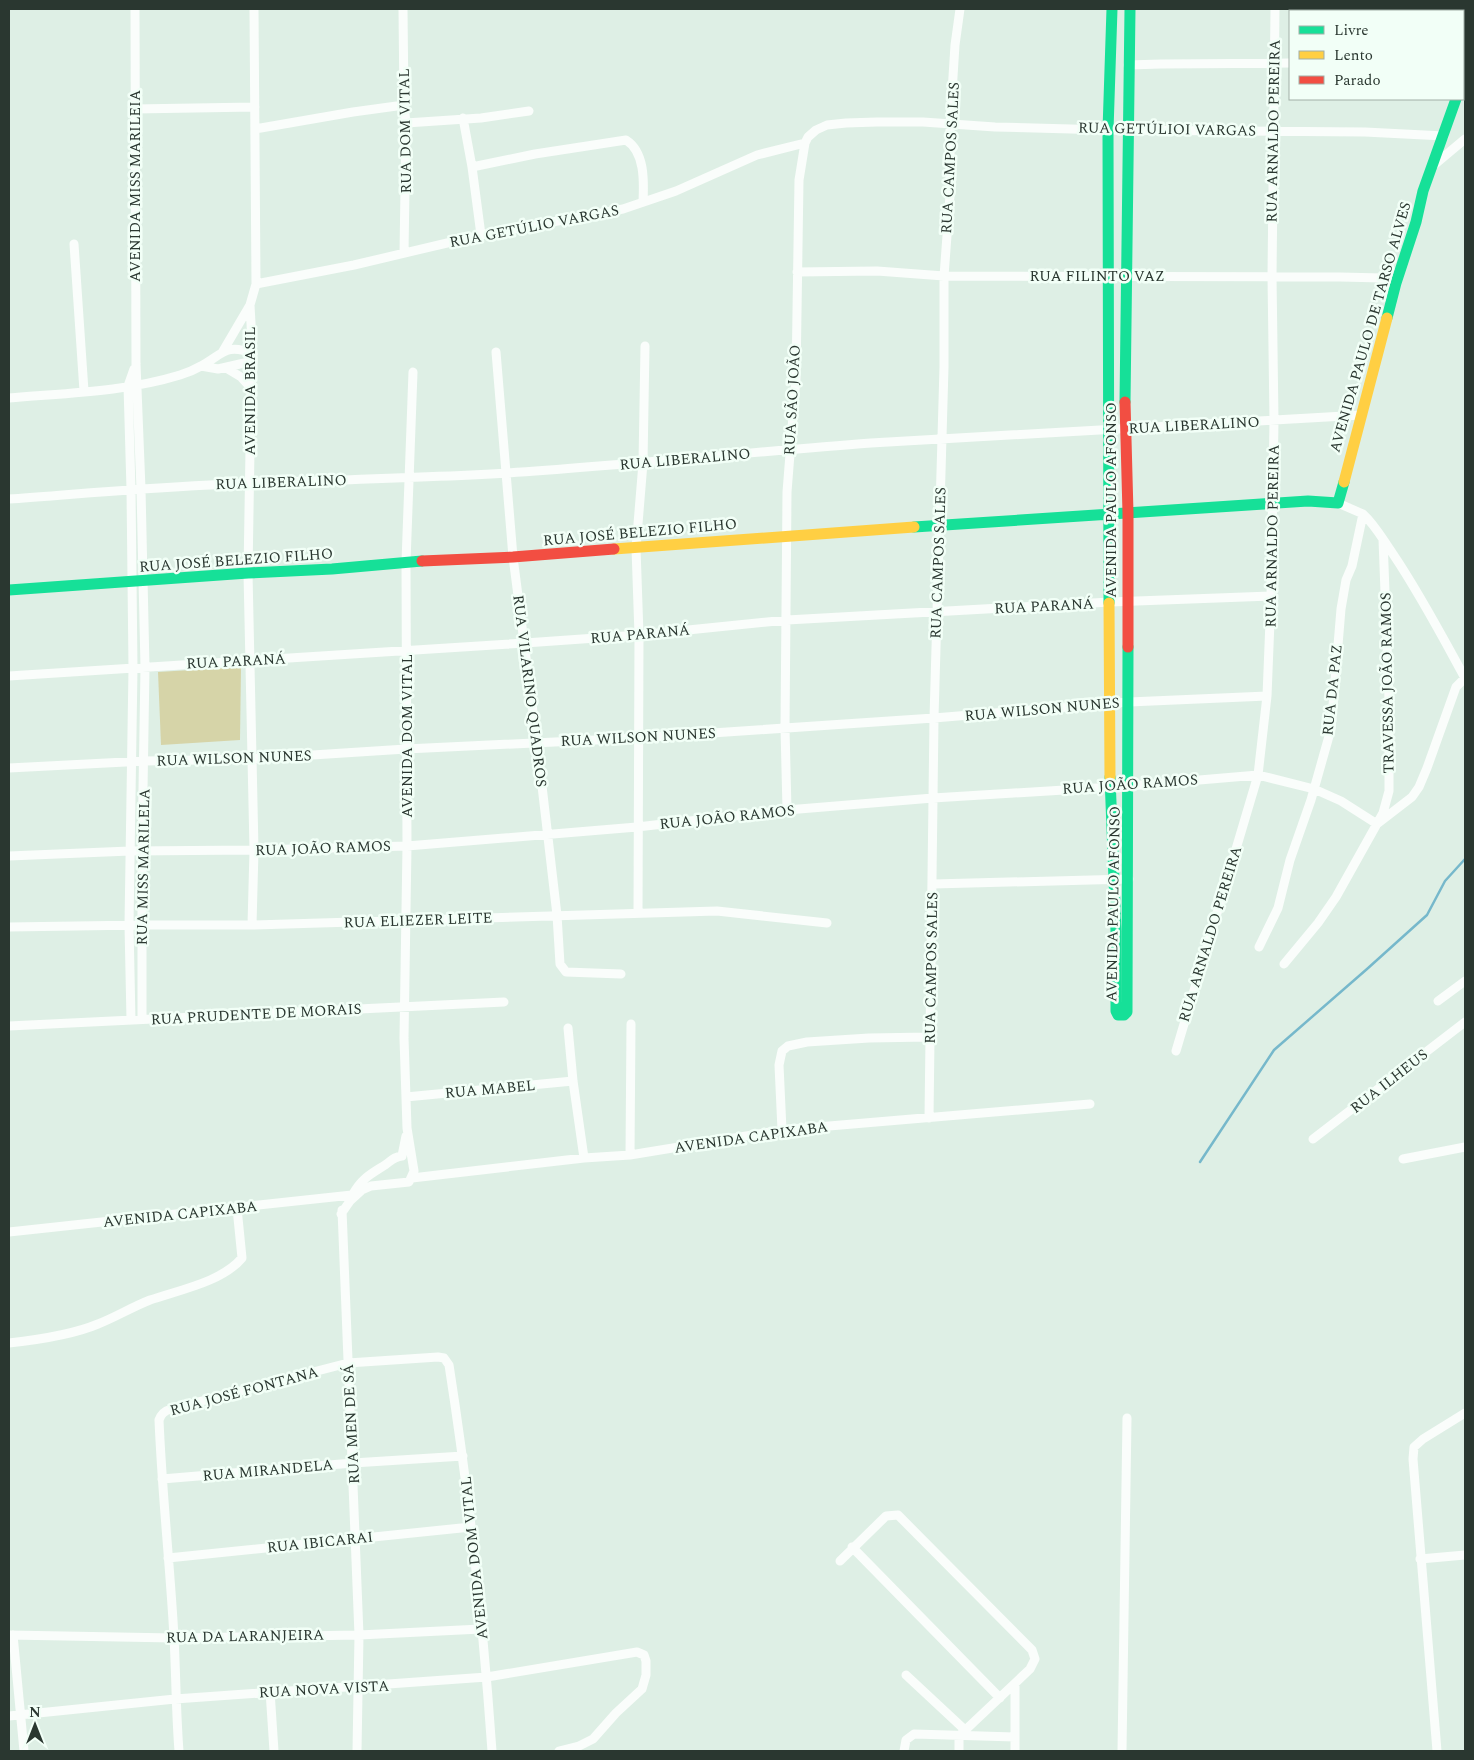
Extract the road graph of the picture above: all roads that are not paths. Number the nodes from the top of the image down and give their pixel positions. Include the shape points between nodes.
1 (135, 9) edge
2 (254, 9) edge
3 (403, 9) edge
4 (960, 9) edge
5 (1112, 9) edge
6 (1130, 9) edge
7 (1275, 9) edge
8 (1274, 62) junction
9 (1289, 63) edge
10 (1128, 65) junction
11 (1456, 100) edge
12 (404, 105) junction
13 (255, 107) junction
14 (134, 109) junction
15 (529, 111) dead end
16 (463, 118) junction
17 (406, 123) junction
18 (950, 124) junction
19 (255, 129) junction
20 (1128, 129) junction
21 (1108, 130) junction
22 (1274, 131) junction
23 (1444, 136) junction
24 (1465, 138) edge
25 (805, 143) junction
26 (1434, 165) junction
27 (472, 166) junction
28 (643, 202) junction
29 (481, 235) junction
30 (74, 244) dead end
31 (404, 253) junction
32 (797, 272) junction
33 (1108, 275) junction
34 (944, 276) junction
35 (1127, 276) junction
36 (1272, 276) junction
37 (1396, 283) junction
38 (256, 284) junction
39 (250, 305) junction
40 (645, 346) dead end
41 (223, 351) junction
42 (496, 352) dead end
43 (253, 358) junction
44 (202, 366) junction
45 (226, 368) junction
46 (413, 372) dead end
47 (133, 385) junction
48 (251, 388) junction
49 (84, 391) junction
50 (9, 398) edge
51 (1362, 415) junction
52 (1274, 421) junction
53 (1125, 429) junction
54 (1108, 430) junction
55 (942, 439) junction
56 (790, 449) junction
57 (642, 464) junction
58 (506, 473) junction
59 (410, 478) junction
60 (249, 483) junction
61 (131, 489) junction
62 (141, 489) junction
63 (9, 499) edge
64 (1273, 504) junction
65 (1338, 504) junction
66 (1128, 513) junction
67 (1109, 514) junction
68 (1364, 514) junction
69 (939, 526) junction
70 (787, 535) junction
71 (1383, 539) junction
72 (636, 548) junction
73 (514, 557) junction
74 (406, 562) junction
75 (248, 573) junction
76 (137, 581) junction
77 (9, 590) edge
78 (1271, 596) junction
79 (1110, 602) junction
80 (1127, 602) junction
81 (937, 613) junction
82 (787, 620) junction
83 (639, 635) junction
84 (525, 643) junction
85 (407, 650) junction
86 (250, 661) junction
87 (145, 667) junction
88 (132, 668) junction
89 (9, 676) edge
90 (1465, 678) edge
91 (1267, 696) junction
92 (1129, 702) junction
93 (1109, 704) junction
94 (934, 718) junction
95 (786, 728) junction
96 (638, 738) junction
97 (537, 742) junction
98 (406, 749) junction
99 (250, 759) junction
100 (144, 761) junction
101 (130, 762) junction
102 (9, 768) edge
103 (1258, 775) junction
104 (1110, 786) junction
105 (1129, 786) junction
106 (1314, 789) junction
107 (932, 798) junction
108 (788, 810) junction
109 (1377, 824) junction
110 (637, 827) junction
111 (548, 833) junction
112 (407, 846) junction
113 (254, 850) junction
114 (130, 851) junction
115 (142, 851) junction
116 (9, 856) edge
117 (1129, 879) junction
118 (1114, 880) junction
119 (933, 884) junction
120 (638, 913) junction
121 (557, 915) junction
122 (404, 921) junction
123 (827, 923) dead end
124 (129, 925) junction
125 (142, 925) junction
126 (252, 925) junction
127 (9, 927) edge
128 (1259, 947) dead end
129 (1284, 964) dead end
130 (621, 974) dead end
131 (1465, 981) edge
132 (1438, 1001) dead end
133 (504, 1002) dead end
134 (404, 1007) junction
135 (142, 1019) junction
136 (130, 1020) junction
137 (1465, 1022) edge
138 (631, 1024) dead end
139 (9, 1026) edge
140 (568, 1028) dead end
141 (928, 1037) junction
142 (1176, 1052) dead end
143 (573, 1081) junction
144 (406, 1097) junction
145 (1090, 1104) dead end
146 (928, 1118) junction
147 (408, 1128) junction
148 (782, 1130) junction
149 (1313, 1139) dead end
150 (1465, 1147) edge
151 (630, 1154) junction
152 (584, 1158) junction
153 (1403, 1159) dead end
154 (412, 1178) junction
155 (352, 1195) junction
156 (236, 1208) junction
157 (341, 1214) junction
158 (9, 1232) edge
159 (9, 1343) edge
160 (348, 1363) junction
161 (449, 1365) joint
162 (1465, 1413) edge
163 (1127, 1418) dead end
164 (463, 1456) junction
165 (353, 1463) junction
166 (162, 1479) junction
167 (472, 1527) junction
168 (355, 1539) junction
169 (852, 1548) junction
170 (1465, 1556) edge
171 (168, 1558) junction
172 (1420, 1559) junction
173 (840, 1560) dead end
174 (481, 1629) junction
175 (11, 1635) edge
176 (359, 1635) junction
177 (174, 1638) junction
178 (906, 1675) dead end
179 (487, 1677) junction
180 (1016, 1684) junction
181 (359, 1687) junction
182 (270, 1691) junction
183 (1000, 1698) junction
184 (175, 1699) junction
185 (21, 1715) junction
186 (9, 1716) edge
187 (962, 1733) junction
188 (1015, 1737) junction
189 (24, 1751) edge
190 (179, 1751) edge
191 (274, 1751) edge
192 (357, 1751) edge
193 (492, 1751) edge
194 (559, 1751) edge
195 (904, 1751) edge
196 (959, 1751) edge
197 (1015, 1751) edge
198 (1122, 1751) edge
199 (1437, 1751) edge

1 - 14 street, AVENIDA MISS MARILEIA
2 - 13 street, AVENIDA BRASIL
3 - 12 street, RUA DOM VITAL
4 - 18 street, RUA CAMPOS SALES
5 - 21 street, AVENIDA PAULO AFONSO
6 - 10 street, AVENIDA PAULO AFONSO
7 - 8 street, RUA ARNALDO PEREIRA
8 - 9 street
8 - 10 street
8 - 22 street, RUA ARNALDO PEREIRA
10 - 20 street, AVENIDA PAULO AFONSO
11 - 23 street, AVENIDA PAULO DE TARSO ALVES
12 - 17 street, RUA DOM VITAL
12 - 19 street
13 - 14 street
13 - 19 street, AVENIDA BRASIL
14 - 47 street, AVENIDA MISS MARILEIA via 136,364
15 - 16 street
16 - 17 street
16 - 27 street
17 - 31 street, RUA DOM VITAL
18 - 21 street, RUA GETÚLIOI VARGAS
18 - 25 street via 827,125 816,130
18 - 34 street, RUA CAMPOS SALES via 950,195
19 - 38 street, AVENIDA BRASIL
20 - 21 street, RUA GETÚLIOI VARGAS
20 - 22 street, RUA GETÚLIOI VARGAS
20 - 35 street, AVENIDA PAULO AFONSO
21 - 33 street, AVENIDA PAULO AFONSO
22 - 23 street, RUA GETÚLIOI VARGAS
22 - 36 street, RUA ARNALDO PEREIRA
23 - 26 street, AVENIDA PAULO DE TARSO ALVES
24 - 26 street
25 - 28 street, RUA GETÚLIO VARGAS via 757,154 676,191
25 - 32 street, RUA SÃO JOÃO via 800,180
26 - 37 street, AVENIDA PAULO DE TARSO ALVES
27 - 28 street via 626,140 637,149 643,174
27 - 29 street
28 - 29 street, RUA GETÚLIO VARGAS via 623,209
29 - 31 street, RUA GETÚLIO VARGAS
30 - 49 street
31 - 38 street, RUA GETÚLIO VARGAS
32 - 34 street, RUA FILINTO VAZ via 878,271
32 - 56 street, RUA SÃO JOÃO via 796,378
33 - 34 street, RUA FILINTO VAZ
33 - 35 street, RUA FILINTO VAZ
33 - 54 street, AVENIDA PAULO AFONSO
34 - 55 street, RUA CAMPOS SALES
35 - 36 street, RUA FILINTO VAZ
35 - 53 street, AVENIDA PAULO AFONSO
36 - 37 street, RUA FILINTO VAZ via 1383,278
36 - 52 street, RUA ARNALDO PEREIRA
37 - 51 street, AVENIDA PAULO DE TARSO ALVES
38 - 39 street, AVENIDA BRASIL
39 - 41 street
39 - 43 street, AVENIDA BRASIL
40 - 57 street
41 - 43 street via 233,349
41 - 44 street
42 - 58 street, RUA VILARINO QUADROS
43 - 45 street
43 - 48 street, AVENIDA BRASIL
44 - 45 street
44 - 47 street via 171,378
45 - 48 street
46 - 59 street, AVENIDA DOM VITAL
47 - 49 street
47 - 61 street, RUA MISS MARILELA
47 - 62 street, RUA MISS MARILELA
48 - 60 street, AVENIDA BRASIL
49 - 50 street
51 - 52 street, RUA LIBERALINO
51 - 65 street, AVENIDA PAULO DE TARSO ALVES
52 - 53 street, RUA LIBERALINO
52 - 64 street, RUA ARNALDO PEREIRA
53 - 54 street, RUA LIBERALINO
53 - 66 street, AVENIDA PAULO AFONSO
54 - 55 street, RUA LIBERALINO
54 - 67 street, AVENIDA PAULO AFONSO
55 - 56 street, RUA LIBERALINO
55 - 69 street, RUA CAMPOS SALES
56 - 57 street, RUA LIBERALINO
56 - 70 street, RUA SÃO JOÃO
57 - 58 street, RUA LIBERALINO
57 - 72 street
58 - 59 street, RUA LIBERALINO
58 - 73 street, RUA VILARINO QUADROS
59 - 60 street, RUA LIBERALINO
59 - 74 street, AVENIDA DOM VITAL
60 - 62 street, RUA LIBERALINO
60 - 75 street, AVENIDA BRASIL
61 - 62 street, RUA LIBERALINO
61 - 63 street, RUA LIBERALINO
61 - 76 street, RUA MISS MARILELA
62 - 76 street, RUA MISS MARILELA
64 - 65 street via 1308,501
64 - 66 street, RUA JOSÉ BELEZIO FILHO
64 - 78 street, RUA ARNALDO PEREIRA
65 - 68 street
66 - 67 street, RUA JOSÉ BELEZIO FILHO
66 - 80 street, AVENIDA PAULO AFONSO
67 - 69 street, RUA JOSÉ BELEZIO FILHO
67 - 79 street, AVENIDA PAULO AFONSO
68 - 71 street
68 - 106 street, RUA DA PAZ via 1341,610 1331,729
69 - 70 street, RUA JOSÉ BELEZIO FILHO
69 - 81 street, RUA CAMPOS SALES
70 - 72 street, RUA JOSÉ BELEZIO FILHO
70 - 82 street, RUA SÃO JOÃO
71 - 90 street via 1429,610
71 - 109 street, TRAVESSA JOÃO RAMOS via 1389,791
72 - 73 street, RUA JOSÉ BELEZIO FILHO
72 - 83 street
73 - 74 street, RUA JOSÉ BELEZIO FILHO
73 - 84 street, RUA VILARINO QUADROS
74 - 75 street, RUA JOSÉ BELEZIO FILHO
74 - 85 street, AVENIDA DOM VITAL
75 - 76 street, RUA JOSÉ BELEZIO FILHO
75 - 86 street, AVENIDA BRASIL
76 - 77 street, RUA JOSÉ BELEZIO FILHO
76 - 87 street, RUA MISS MARILELA
76 - 88 street, RUA MISS MARILELA
78 - 80 street, RUA PARANÁ
78 - 91 street, RUA ARNALDO PEREIRA
79 - 80 street, RUA PARANÁ
79 - 81 street, RUA PARANÁ
79 - 93 street, AVENIDA PAULO AFONSO
80 - 92 street, AVENIDA PAULO AFONSO
81 - 82 street, RUA PARANÁ
81 - 94 street, RUA CAMPOS SALES
82 - 83 street, RUA PARANÁ
82 - 95 street, RUA SÃO JOÃO
83 - 84 street, RUA PARANÁ
83 - 96 street
84 - 85 street, RUA PARANÁ
84 - 97 street, RUA VILARINO QUADROS
85 - 86 street, RUA PARANÁ
85 - 98 street, AVENIDA DOM VITAL
86 - 87 street, RUA PARANÁ
86 - 99 street, AVENIDA BRASIL
87 - 88 street, RUA PARANÁ
87 - 100 street, RUA MISS MARILELA
88 - 89 street, RUA PARANÁ
88 - 101 street, RUA MISS MARILELA
90 - 109 street via 1456,687 1419,787 1412,797
91 - 92 street, RUA WILSON NUNES
91 - 103 street, RUA ARNALDO PEREIRA
92 - 93 street, RUA WILSON NUNES
92 - 105 street, AVENIDA PAULO AFONSO
93 - 94 street, RUA WILSON NUNES
93 - 104 street, AVENIDA PAULO AFONSO
94 - 95 street, RUA WILSON NUNES
94 - 107 street, RUA CAMPOS SALES
95 - 96 street, RUA WILSON NUNES
95 - 108 street, RUA SÃO JOÃO
96 - 97 street, RUA WILSON NUNES
96 - 110 street
97 - 98 street, RUA WILSON NUNES
97 - 111 street, RUA VILARINO QUADROS
98 - 99 street, RUA WILSON NUNES
98 - 112 street, AVENIDA DOM VITAL
99 - 100 street, RUA WILSON NUNES
99 - 113 street, AVENIDA BRASIL
100 - 101 street, RUA WILSON NUNES
100 - 115 street, RUA MISS MARILELA
101 - 102 street, RUA WILSON NUNES
101 - 114 street, RUA MISS MARILELA
103 - 105 street, RUA JOÃO RAMOS
103 - 106 street, RUA JOÃO RAMOS
103 - 142 street, RUA ARNALDO PEREIRA
104 - 105 street, RUA JOÃO RAMOS
104 - 107 street, RUA JOÃO RAMOS
104 - 118 street, AVENIDA PAULO AFONSO
105 - 117 street, AVENIDA PAULO AFONSO
106 - 109 street, RUA JOÃO RAMOS via 1341,801
106 - 128 street, RUA DA PAZ via 1278,908
107 - 108 street, RUA JOÃO RAMOS
107 - 119 street, RUA CAMPOS SALES
108 - 110 street, RUA JOÃO RAMOS
109 - 129 street, TRAVESSA JOÃO RAMOS via 1336,898
110 - 111 street, RUA JOÃO RAMOS
110 - 120 street
111 - 112 street, RUA JOÃO RAMOS
111 - 121 street, RUA VILARINO QUADROS
112 - 113 street, RUA JOÃO RAMOS
112 - 122 street, AVENIDA DOM VITAL
113 - 115 street, RUA JOÃO RAMOS
113 - 126 street, AVENIDA BRASIL
114 - 115 street, RUA JOÃO RAMOS
114 - 116 street, RUA JOÃO RAMOS
114 - 124 street, RUA MISS MARILELA
115 - 125 street, RUA MISS MARILELA
117 - 118 street
117 - 118 street, AVENIDA PAULO AFONSO via 1127,1012 1124,1015 1118,1015 1116,1011
118 - 119 street
119 - 141 street, RUA CAMPOS SALES
120 - 121 street, RUA ELIEZER LEITE
120 - 123 street, RUA ELIEZER LEITE via 717,911
121 - 122 street, RUA ELIEZER LEITE
121 - 130 street, RUA VILARINO QUADROS via 560,964 566,972
122 - 126 street, RUA ELIEZER LEITE
122 - 134 street, AVENIDA DOM VITAL
124 - 125 street, RUA ELIEZER LEITE
124 - 127 street, RUA ELIEZER LEITE
124 - 136 street, RUA MISS MARILELA
125 - 126 street, RUA ELIEZER LEITE
125 - 135 street, RUA MISS MARILELA
131 - 132 street
133 - 134 street, RUA PRUDENTE DE MORAIS
134 - 135 street, RUA PRUDENTE DE MORAIS
134 - 144 street, AVENIDA DOM VITAL
135 - 136 street, RUA PRUDENTE DE MORAIS
136 - 139 street, RUA PRUDENTE DE MORAIS
137 - 149 street, RUA ILHEUS
138 - 151 street
140 - 143 street
141 - 146 street, RUA CAMPOS SALES
141 - 148 street via 869,1038 788,1046 782,1052 779,1064
143 - 144 street, RUA MABEL
143 - 152 street
144 - 147 street, AVENIDA DOM VITAL
145 - 146 street, AVENIDA CAPIXABA
146 - 148 street, AVENIDA CAPIXABA
147 - 154 street, AVENIDA DOM VITAL via 414,1171
147 - 155 street via 402,1156 395,1156 368,1175
148 - 151 street, AVENIDA CAPIXABA
150 - 153 street
151 - 152 street, AVENIDA CAPIXABA
152 - 154 street, AVENIDA CAPIXABA
154 - 157 street via 409,1182 362,1190
155 - 156 street, AVENIDA CAPIXABA
155 - 157 street
156 - 158 street, AVENIDA CAPIXABA
156 - 159 street via 242,1258 230,1268 209,1280 150,1300 97,1324
157 - 160 street, RUA MEN DE SÁ
160 - 161 street, RUA JOSÉ FONTANA via 438,1357 444,1358
160 - 165 street, RUA MEN DE SÁ
160 - 166 street, RUA JOSÉ FONTANA via 166,1410 159,1420
161 - 164 street, AVENIDA DOM VITAL
162 - 172 street via 1414,1447
163 - 198 street
164 - 165 street, RUA MIRANDELA
164 - 167 street, AVENIDA DOM VITAL
165 - 166 street, RUA MIRANDELA
165 - 168 street, RUA MEN DE SÁ
166 - 171 street
167 - 168 street, RUA IBICARAI
167 - 174 street, AVENIDA DOM VITAL
168 - 171 street, RUA IBICARAI
168 - 176 street, RUA MEN DE SÁ
169 - 173 street
169 - 180 street via 886,1516 898,1515 904,1519 1032,1650 1034,1662
169 - 183 street
170 - 172 street
171 - 177 street
172 - 199 street
174 - 176 street, RUA DA LARANJEIRA
174 - 179 street, AVENIDA DOM VITAL
175 - 177 street, RUA DA LARANJEIRA
175 - 185 street
176 - 177 street, RUA DA LARANJEIRA
176 - 181 street, RUA MEN DE SÁ
177 - 184 street
178 - 187 street
179 - 181 street, RUA NOVA VISTA
179 - 193 street, AVENIDA DOM VITAL
179 - 194 street, RUA NOVA VISTA via 637,1652 644,1655 646,1675 642,1689 593,1739
180 - 183 street
180 - 188 street
181 - 182 street, RUA NOVA VISTA
181 - 192 street, RUA MEN DE SÁ
182 - 184 street, RUA NOVA VISTA
182 - 191 street
183 - 187 street
184 - 185 street, RUA NOVA VISTA
184 - 190 street
185 - 186 street, RUA NOVA VISTA
185 - 189 street
187 - 188 street
187 - 195 street via 914,1734 906,1740
187 - 196 street
188 - 197 street

